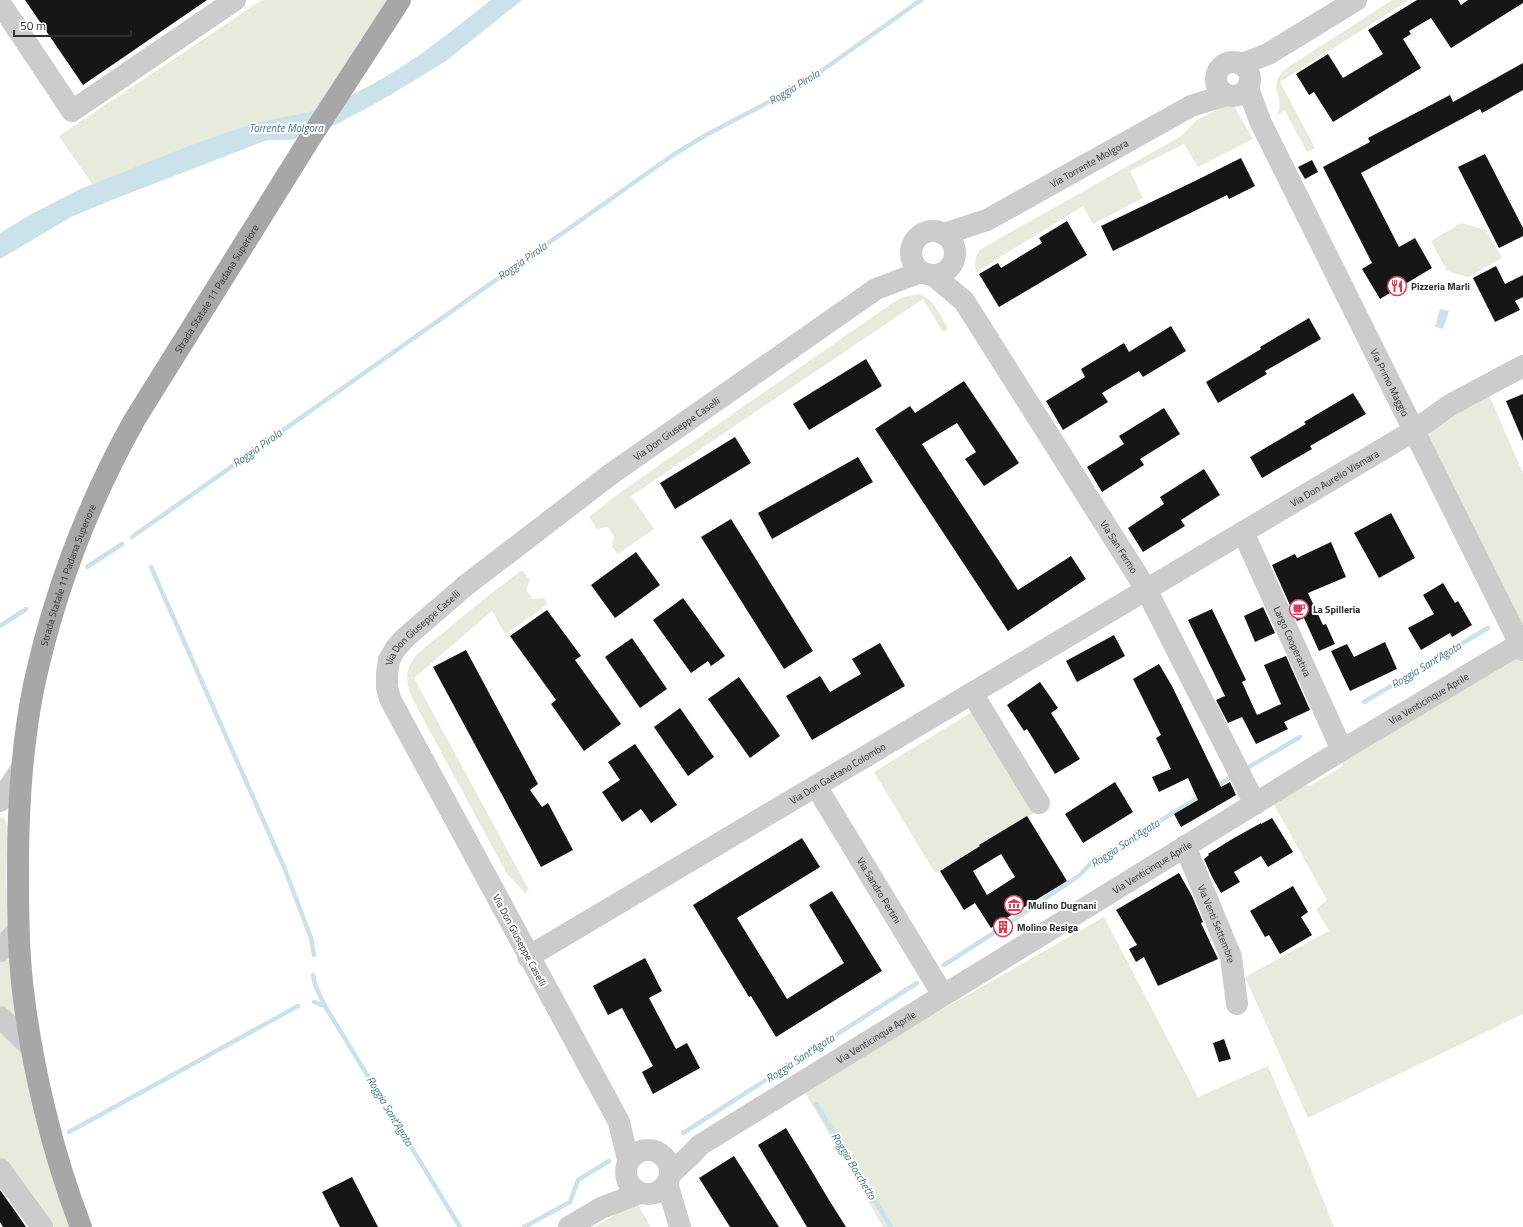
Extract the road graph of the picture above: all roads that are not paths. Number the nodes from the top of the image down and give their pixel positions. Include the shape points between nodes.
1 (235, 0) edge
2 (400, 0) edge
3 (1356, 0) edge
4 (0, 3) edge
5 (1236, 83) junction
6 (911, 248) junction
7 (951, 249) junction
8 (927, 274) junction
9 (876, 289) junction
10 (964, 301) junction
11 (1523, 366) edge
12 (1415, 430) junction
13 (1243, 532) junction
14 (1146, 589) junction
15 (1522, 645) edge
16 (972, 693) junction
17 (1342, 750) junction
18 (22, 768) junction
19 (816, 786) junction
20 (0, 801) edge
21 (1039, 803) dead end
22 (1255, 804) junction
23 (1185, 846) junction
24 (18, 930) junction
25 (0, 951) edge
26 (528, 957) junction
27 (943, 995) junction
28 (1238, 1004) dead end
29 (0, 1017) edge
30 (32, 1048) junction
31 (619, 1122) junction
32 (700, 1145) junction
33 (656, 1151) junction
34 (627, 1166) junction
35 (0, 1170) edge
36 (669, 1179) junction
37 (644, 1194) junction
38 (601, 1208) junction
39 (42, 1227) edge
40 (81, 1227) edge
41 (570, 1227) edge
42 (679, 1227) edge

1 - 4 street via 72,111
2 - 18 main road, Strada Statale 11 Padana Superiore via 150,393 118,449 58,597 34,686
3 - 5 street, Via Torrente Molgora via 1268,54
5 - 7 street, Via Torrente Molgora via 987,220
5 - 12 street, Via Primo Maggio via 1260,121
6 - 7 street via 918,236 931,231
6 - 8 street via 911,259 916,268
6 - 9 street, Via Don Giuseppe Caselli
7 - 8 street, Via Torrente Molgora via 950,268 944,273
7 - 10 street
8 - 9 street, Via Don Giuseppe Caselli
8 - 10 street
9 - 26 street, Via Don Giuseppe Caselli via 605,478 465,586 404,639 391,656 387,673 390,699
10 - 14 street, Via San Fermo
11 - 12 street, Via Don Aurelio Vismara via 1450,405
12 - 13 street, Via Don Aurelio Vismara
12 - 15 street, Via Primo Maggio
13 - 14 street, Via Don Aurelio Vismara
13 - 17 street, Largo Cooperativa
14 - 16 street, Via Don Gaetano Colombo
14 - 22 street, Via San Fermo
15 - 17 street, Via Venticinque Aprile
16 - 19 street, Via Don Gaetano Colombo
16 - 21 street
17 - 22 street, Via Venticinque Aprile
18 - 20 street
18 - 24 main road, Strada Statale 11 Padana Superiore via 18,831
19 - 26 street, Via Don Gaetano Colombo
19 - 27 street, Via Sandro Pertini
22 - 23 street, Via Venticinque Aprile
23 - 27 street, Via Venticinque Aprile
23 - 28 street, Via Venti Settembre via 1231,957
24 - 25 street
24 - 30 main road, Strada Statale 11 Padana Superiore via 23,990
26 - 31 street, Via Don Giuseppe Caselli
27 - 32 street, Via Venticinque Aprile
29 - 30 street
30 - 40 main road, Strada Statale 11 Padana Superiore via 55,1146
31 - 33 street, Via Don Giuseppe Caselli via 640,1144
31 - 34 street, Via Don Giuseppe Caselli
32 - 33 street, Via Venticinque Aprile
32 - 36 street, Via Venticinque Aprile via 677,1167
33 - 34 street via 638,1152
33 - 36 street via 668,1163
34 - 37 street via 626,1178 629,1184 634,1190
34 - 38 street
35 - 39 street
36 - 37 street via 656,1193
36 - 42 street
37 - 38 street
37 - 42 street
38 - 41 street

